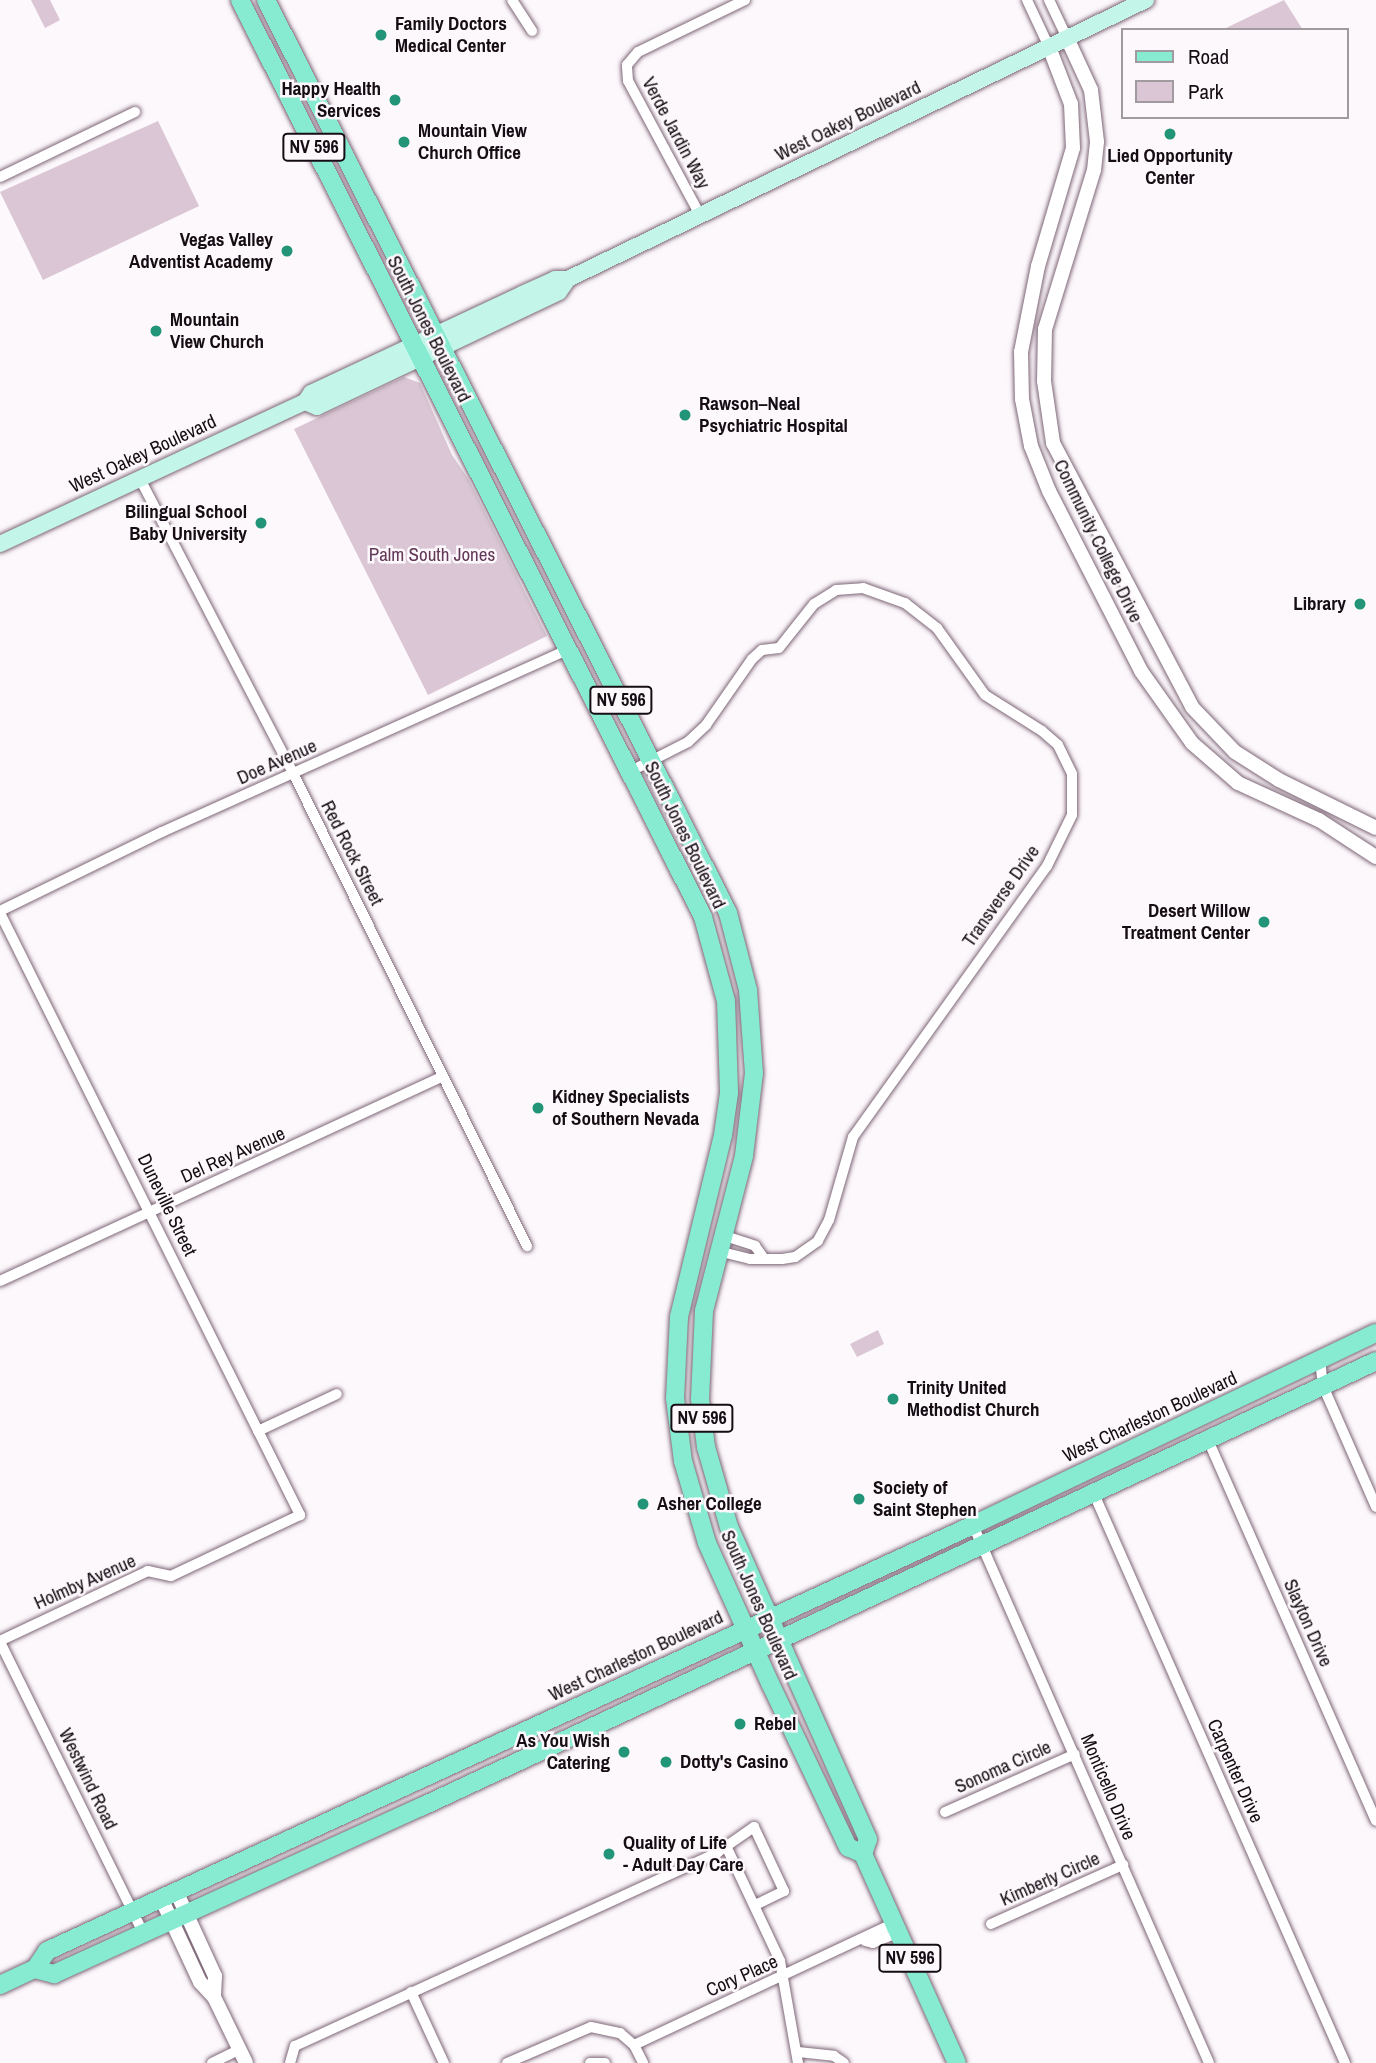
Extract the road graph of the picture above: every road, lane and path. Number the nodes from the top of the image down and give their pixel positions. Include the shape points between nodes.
1 (240, 0) edge
2 (266, 0) edge
3 (512, 0) edge
4 (745, 0) edge
5 (1027, 0) edge
6 (1049, 0) edge
7 (1146, 0) edge
8 (532, 31) dead end
9 (1067, 38) junction
10 (288, 43) junction
11 (1049, 47) junction
12 (266, 51) junction
13 (135, 112) dead end
14 (0, 177) edge
15 (1066, 179) junction
16 (1088, 186) junction
17 (700, 215) junction
18 (436, 343) junction
19 (417, 351) junction
20 (1021, 379) junction
21 (1044, 381) junction
22 (140, 479) junction
23 (1087, 514) junction
24 (1065, 523) junction
25 (0, 544) edge
26 (570, 649) junction
27 (1223, 742) junction
28 (1206, 758) junction
29 (653, 761) junction
30 (631, 771) junction
31 (293, 774) junction
32 (1376, 828) edge
33 (1376, 857) edge
34 (0, 912) edge
35 (740, 953) junction
36 (716, 958) junction
37 (441, 1077) junction
38 (150, 1211) junction
39 (703, 1213) junction
40 (697, 1237) junction
41 (720, 1243) junction
42 (527, 1246) dead end
43 (763, 1256) junction
44 (713, 1270) junction
45 (0, 1281) edge
46 (1376, 1334) edge
47 (1321, 1359) junction
48 (1376, 1361) edge
49 (1323, 1385) junction
50 (337, 1394) dead end
51 (258, 1431) junction
52 (1208, 1440) junction
53 (1104, 1461) junction
54 (1094, 1494) junction
55 (1376, 1507) edge
56 (1060, 1509) junction
57 (300, 1515) joint
58 (973, 1525) junction
59 (982, 1546) junction
60 (771, 1616) junction
61 (746, 1628) junction
62 (782, 1641) junction
63 (0, 1642) edge
64 (757, 1653) junction
65 (1075, 1754) junction
66 (411, 1785) junction
67 (421, 1807) junction
68 (945, 1812) dead end
69 (1376, 1821) edge
70 (726, 1846) junction
71 (863, 1854) junction
72 (1123, 1865) junction
73 (169, 1895) junction
74 (755, 1905) junction
75 (133, 1911) junction
76 (179, 1916) junction
77 (991, 1924) dead end
78 (897, 1928) junction
79 (144, 1932) junction
80 (35, 1969) junction
81 (783, 1977) junction
82 (0, 1985) edge
83 (411, 1992) junction
84 (634, 2045) junction
85 (242, 2057) edge
86 (798, 2058) edge
87 (1205, 2062) edge
88 (212, 2063) edge
89 (290, 2063) edge
90 (444, 2063) edge
91 (507, 2063) edge
92 (643, 2063) edge
93 (844, 2063) edge
94 (957, 2063) edge
95 (1345, 2063) edge

1 - 12 main road, South Jones Boulevard / NV 596
2 - 10 main road, South Jones Boulevard / NV 596
3 - 8 street
4 - 17 street, Verde Jardin Way via 638,52 627,65 628,81
5 - 11 street
6 - 9 street
7 - 9 main road, West Oakey Boulevard
9 - 11 main road, West Oakey Boulevard
9 - 16 street, Community College Drive via 1086,75 1094,112 1097,142
10 - 12 main road
10 - 18 main road, South Jones Boulevard / NV 596
11 - 15 street, Community College Drive via 1071,103 1073,148
11 - 17 main road, West Oakey Boulevard
12 - 19 main road, South Jones Boulevard / NV 596
13 - 14 street
15 - 16 street
15 - 20 street, Community College Drive via 1028,308
16 - 21 street, Community College Drive via 1051,301
17 - 18 main road, West Oakey Boulevard via 568,279 559,292
18 - 19 main road, West Oakey Boulevard
18 - 29 main road, South Jones Boulevard / NV 596
19 - 22 main road, West Oakey Boulevard via 311,393 304,402
19 - 26 main road, South Jones Boulevard / NV 596
20 - 21 street
20 - 24 street, Community College Drive via 1031,446
21 - 23 street, Community College Drive via 1053,443
22 - 25 main road, West Oakey Boulevard
22 - 31 street, Red Rock Street
23 - 24 street
23 - 27 street, Community College Drive via 1185,695
24 - 28 street, Community College Drive via 1141,671 1176,725
26 - 30 main road, South Jones Boulevard / NV 596
26 - 31 street, Doe Avenue
27 - 28 street
27 - 32 street, Community College Drive via 1279,780
28 - 33 street, Community College Drive via 1238,783 1319,820
29 - 30 street, Transverse Drive
29 - 35 main road, South Jones Boulevard / NV 596 via 719,893
29 - 43 street, Transverse Drive via 697,734 752,659 762,650 779,648 814,604 836,590 863,588 898,600 932,623 985,695 1042,731 1058,746 1072,774 1072,815 1047,866 853,1137 824,1232 795,1257
30 - 36 main road, South Jones Boulevard / NV 596 via 698,905
31 - 34 street, Doe Avenue
31 - 37 street, Red Rock Street
34 - 38 street, Duneville Street
35 - 36 main road
35 - 41 main road, South Jones Boulevard / NV 596 via 751,1011 754,1073 744,1156
36 - 39 main road, South Jones Boulevard / NV 596 via 728,1023 729,1093
37 - 38 street, Del Rey Avenue
37 - 42 street, Red Rock Street
38 - 45 street, Del Rey Avenue
38 - 51 street, Duneville Street
39 - 40 main road, South Jones Boulevard / NV 596
39 - 41 main road
40 - 44 main road
40 - 61 main road, South Jones Boulevard / NV 596 via 679,1317 677,1419 696,1513
41 - 43 street, Transverse Drive via 750,1259
41 - 43 street via 755,1246
41 - 44 main road, South Jones Boulevard / NV 596
44 - 60 main road, South Jones Boulevard / NV 596 via 700,1367 706,1447 729,1527
46 - 47 main road, West Charleston Boulevard
47 - 49 street
47 - 53 main road, West Charleston Boulevard
48 - 49 main road, West Charleston Boulevard
49 - 52 main road, West Charleston Boulevard
49 - 55 street
50 - 51 street
51 - 57 street, Duneville Street
52 - 54 main road, West Charleston Boulevard
52 - 69 street, Slayton Drive
53 - 56 main road via 1094,1481
53 - 58 main road, West Charleston Boulevard
54 - 56 main road, West Charleston Boulevard
54 - 95 street, Carpenter Drive
56 - 59 main road, West Charleston Boulevard
57 - 63 street, Holmby Avenue via 171,1576 148,1571
58 - 59 street, Monticello Drive
58 - 60 main road, West Charleston Boulevard
59 - 62 main road, West Charleston Boulevard
59 - 65 street, Monticello Drive
60 - 61 main road, West Charleston Boulevard
60 - 62 main road, South Jones Boulevard / NV 596
61 - 64 main road, South Jones Boulevard / NV 596
61 - 66 main road, West Charleston Boulevard
62 - 64 main road, West Charleston Boulevard
62 - 71 main road, South Jones Boulevard / NV 596 via 868,1839
63 - 75 street, Westwind Road
64 - 67 main road, West Charleston Boulevard
64 - 71 main road, South Jones Boulevard / NV 596 via 848,1847
65 - 68 street, Sonoma Circle
65 - 72 street, Monticello Drive
66 - 67 main road
66 - 73 main road, West Charleston Boulevard
67 - 76 main road, West Charleston Boulevard
70 - 74 street
70 - 74 street via 754,1827 784,1891
70 - 83 street
71 - 78 main road, South Jones Boulevard / NV 596
72 - 77 street, Kimberly Circle
72 - 87 street, Monticello Drive
73 - 75 main road, West Charleston Boulevard
73 - 76 street
74 - 81 street
75 - 79 street, Westwind Road
75 - 80 main road, West Charleston Boulevard via 47,1951
76 - 79 main road, West Charleston Boulevard
76 - 85 street via 200,1982 214,1997
78 - 81 street, Cory Place via 873,1943 865,1941
78 - 94 main road, South Jones Boulevard / NV 596
79 - 80 main road, West Charleston Boulevard via 54,1974
80 - 82 main road, West Charleston Boulevard
81 - 84 street, Cory Place
81 - 86 street
83 - 89 street via 295,2046
83 - 90 street
84 - 91 street via 620,2033 592,2027
84 - 92 street
85 - 88 street
86 - 93 street via 834,2056

